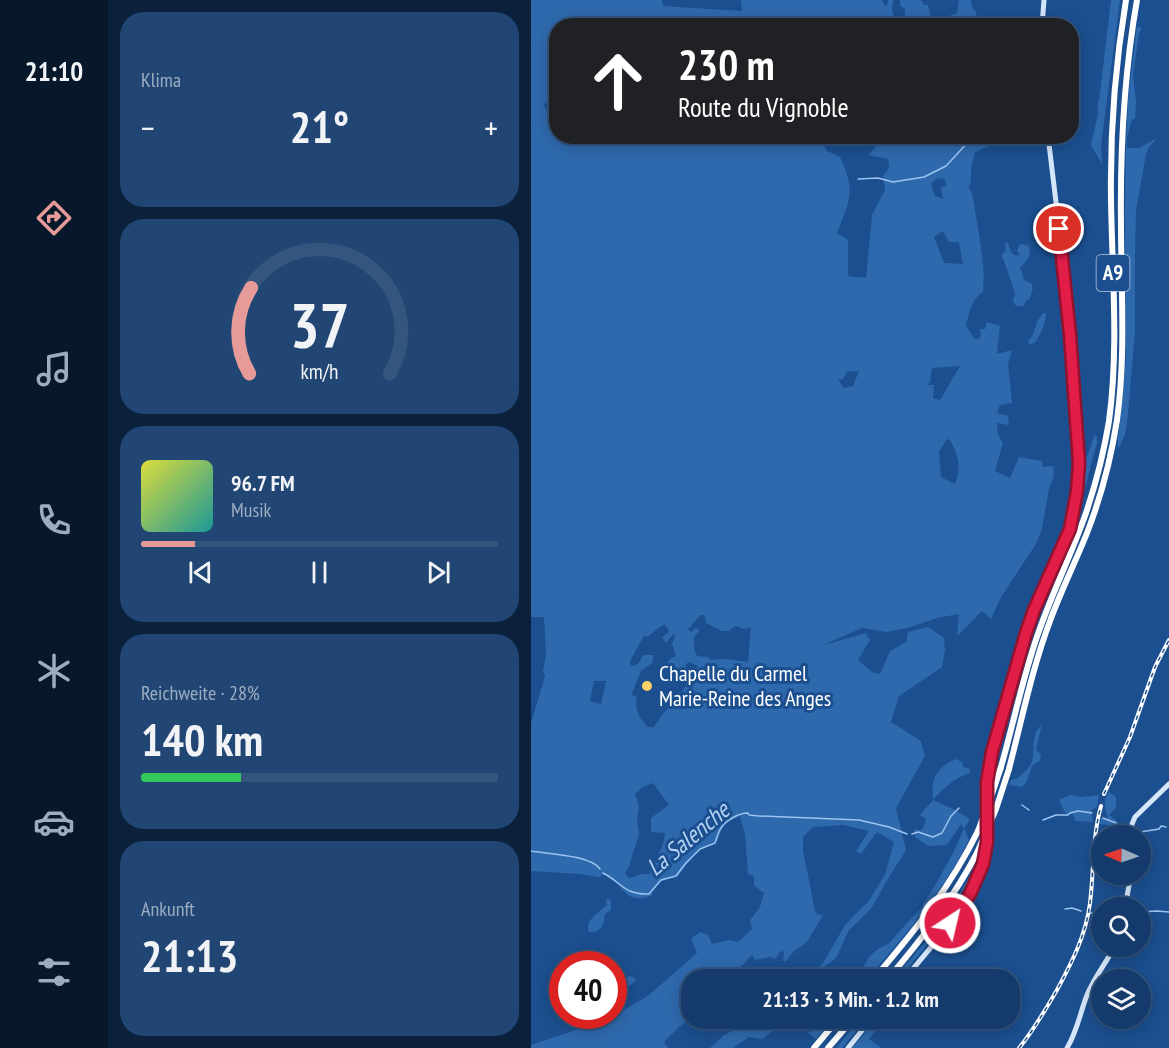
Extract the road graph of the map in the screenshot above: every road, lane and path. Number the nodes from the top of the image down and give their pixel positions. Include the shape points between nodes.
1 (1044, 0) edge
2 (1125, 0) edge
3 (1137, 0) edge
4 (1043, 18) edge
5 (1049, 144) edge
6 (1169, 784) edge
7 (1132, 825) edge
8 (1108, 957) edge
9 (882, 969) edge
10 (896, 969) edge
11 (913, 969) edge
12 (830, 1029) edge
13 (844, 1029) edge
14 (863, 1029) edge
15 (814, 1048) edge
16 (828, 1048) edge
17 (848, 1048) edge
18 (1067, 1048) edge

1 - 4 street
2 - 9 highway, A9, bridge via 1112,145 1112,391 1099,472 1025,673 1001,767 978,831 938,900
3 - 10 highway, A9, bridge via 1121,154 1121,378 1106,475 1087,533 1051,618 996,809 967,872 943,910
5 - 11 street via 1070,335 1079,476 1070,529 1034,610 992,752 983,864 959,910
6 - 7 street via 1135,817
8 - 18 street via 1091,985
12 - 15 highway
13 - 16 highway
14 - 17 street

